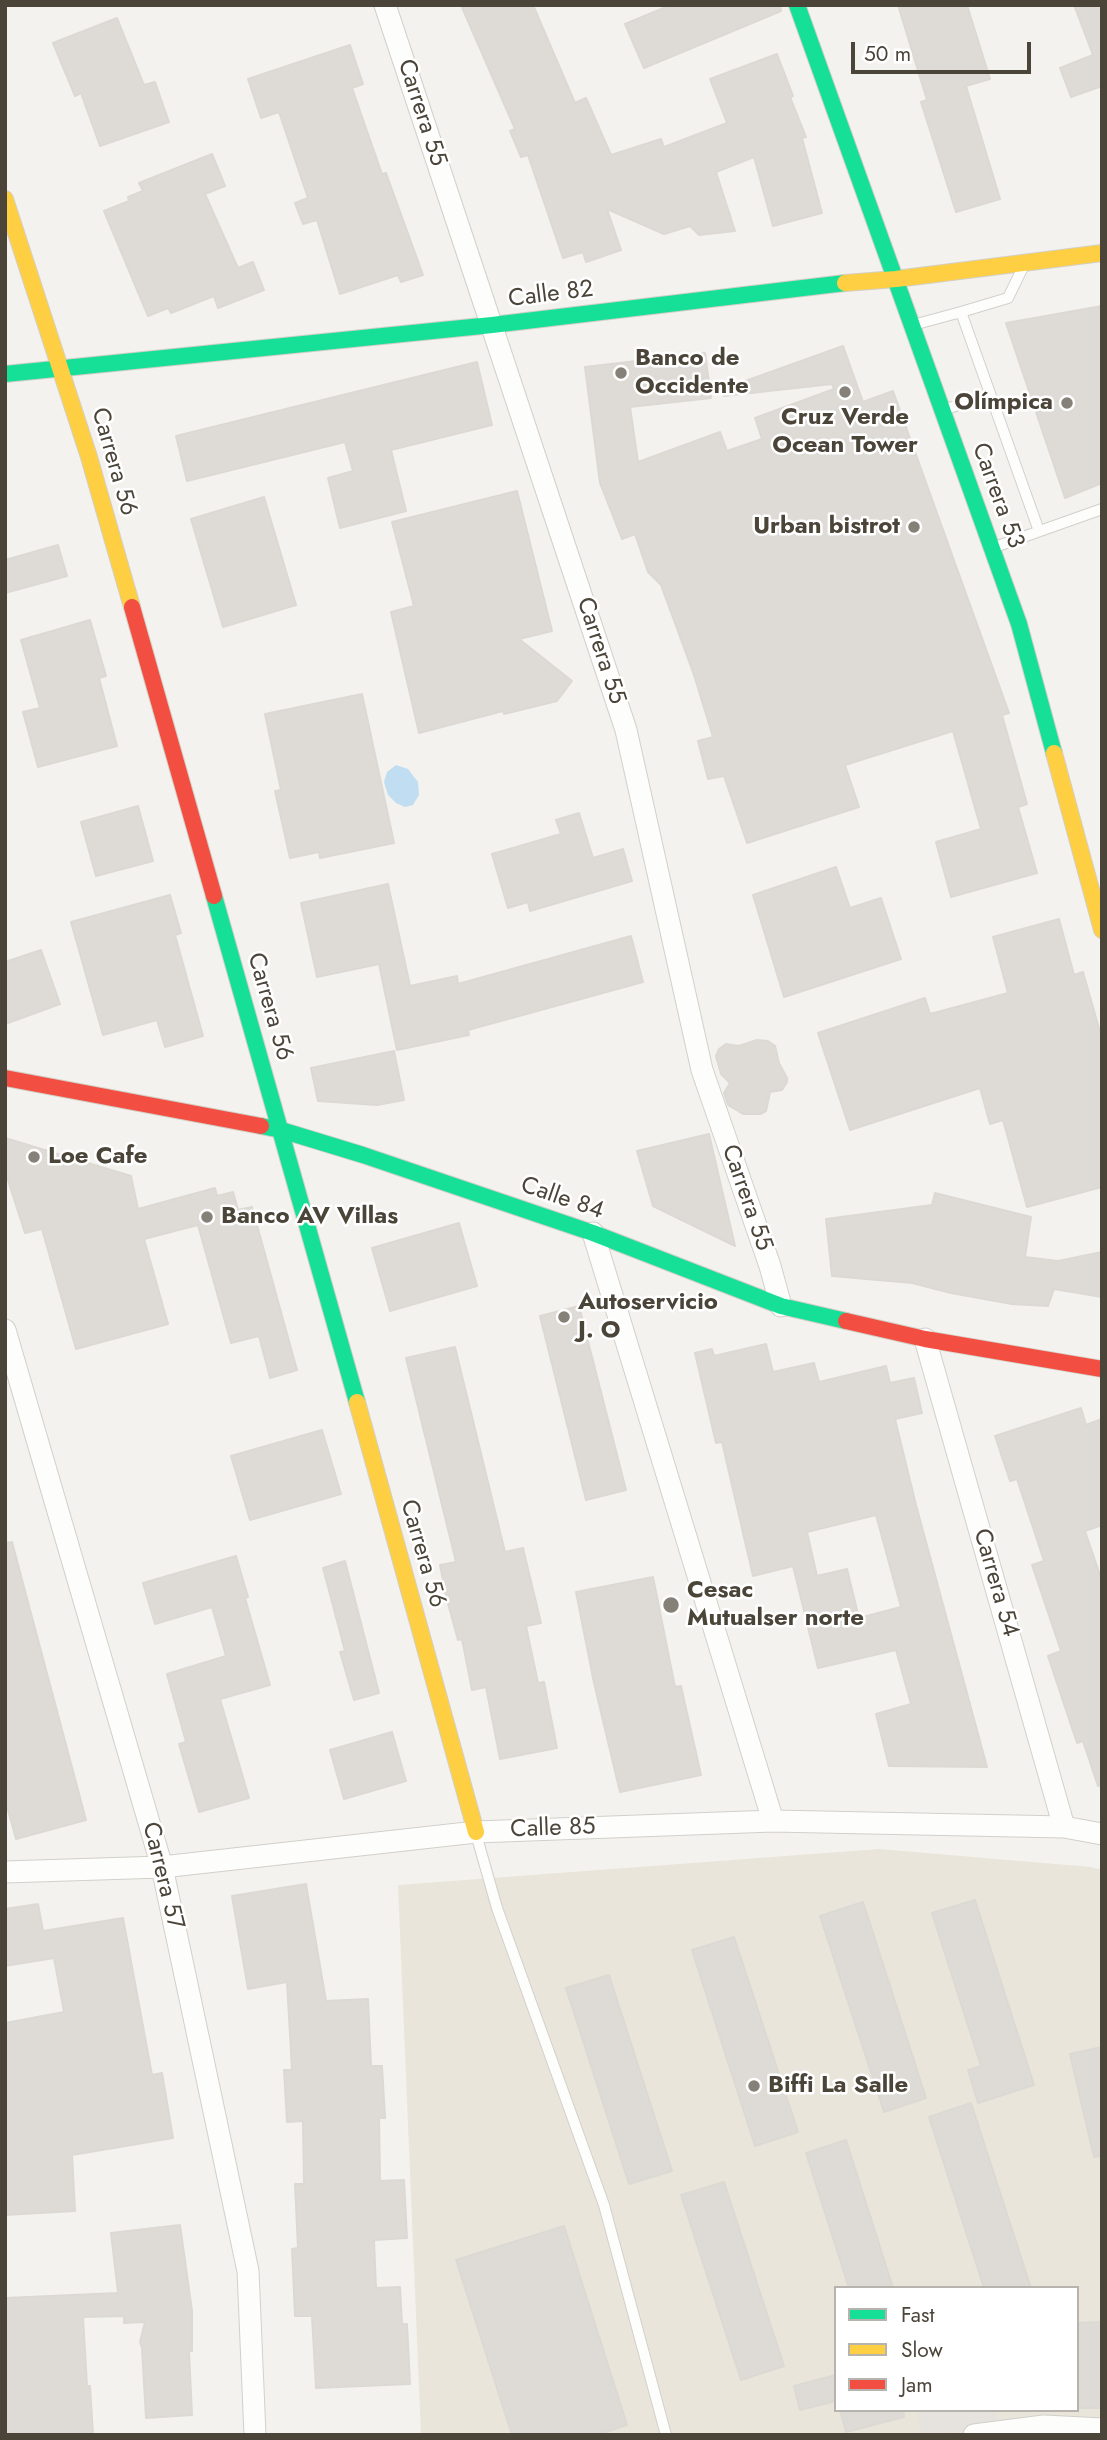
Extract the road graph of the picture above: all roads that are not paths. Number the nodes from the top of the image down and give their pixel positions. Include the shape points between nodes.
1 (386, 5) edge
2 (797, 5) edge
3 (5, 199) edge
4 (1102, 253) edge
5 (1025, 263) junction
6 (895, 279) junction
7 (961, 312) junction
8 (492, 325) junction
9 (912, 326) junction
10 (61, 367) junction
11 (5, 374) edge
12 (990, 395) junction
13 (943, 410) junction
14 (1102, 509) edge
15 (1039, 531) junction
16 (992, 548) junction
17 (1102, 930) edge
18 (5, 1079) edge
19 (281, 1130) junction
20 (593, 1233) junction
21 (781, 1306) junction
22 (5, 1330) edge
23 (925, 1339) junction
24 (1102, 1369) edge
25 (773, 1821) junction
26 (1064, 1827) junction
27 (475, 1832) junction
28 (1102, 1834) edge
29 (162, 1867) junction
30 (5, 1872) edge
31 (1102, 2428) edge
32 (255, 2435) edge
33 (666, 2435) edge
34 (974, 2435) edge

1 - 8 street, Carrera 55
2 - 6 street, Carrera 53
3 - 10 street, Carrera 56
4 - 5 street, Calle 82
5 - 6 street, Calle 82
5 - 7 lane via 1008,298
6 - 8 street, Calle 82
6 - 9 street, Carrera 53
7 - 9 lane
7 - 12 lane
8 - 10 street, Calle 82
8 - 21 street, Carrera 55 via 626,730 702,1070
9 - 13 street, Carrera 53
10 - 11 street, Calle 82
10 - 19 street, Carrera 56
12 - 13 lane
12 - 15 lane
13 - 16 street, Carrera 53
14 - 15 lane
15 - 16 lane
16 - 17 street, Carrera 53 via 1019,624
18 - 19 street, Calle 84
19 - 20 street, Calle 84
19 - 27 street, Carrera 56
20 - 21 street, Calle 84
20 - 25 street
21 - 23 street, Calle 84
22 - 29 street, Carrera 57
23 - 24 street, Calle 84
23 - 26 street, Carrera 54
25 - 26 street, Calle 85
25 - 27 street, Calle 85
26 - 28 street, Calle 85
27 - 29 street, Calle 85
27 - 33 lane via 497,1908 604,2205
29 - 30 street, Calle 85
29 - 32 street, Carrera 57 via 248,2271
31 - 34 street via 1045,2426

